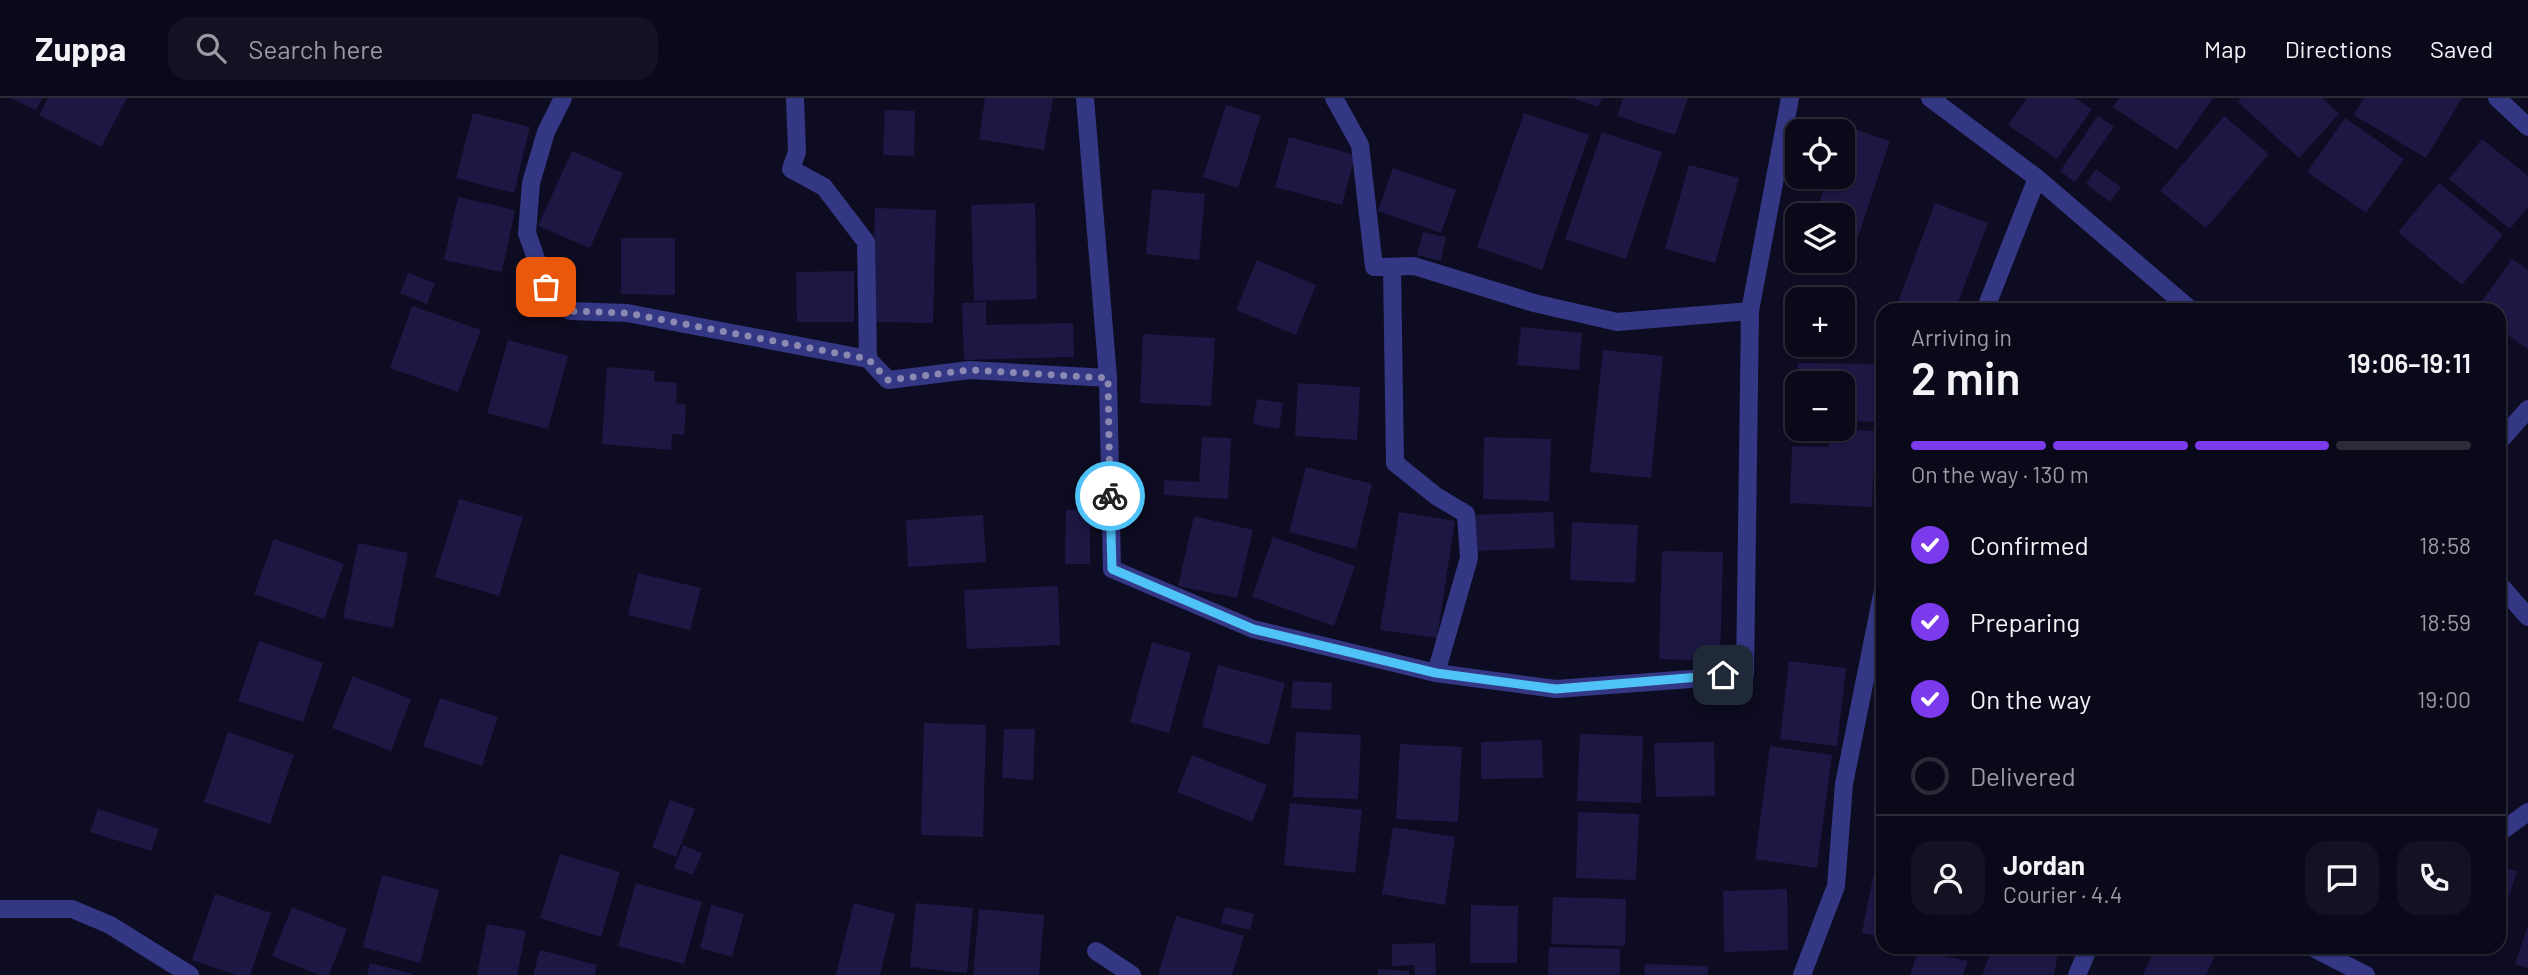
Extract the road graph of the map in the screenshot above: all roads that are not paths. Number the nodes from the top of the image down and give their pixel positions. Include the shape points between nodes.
1 (563, 98) edge
2 (795, 98) edge
3 (1085, 98) edge
4 (1334, 98) edge
5 (1790, 98) edge
6 (1931, 98) edge
7 (2497, 98) edge
8 (2528, 127) edge
9 (2037, 178) junction
10 (1374, 267) junction
11 (1988, 303) edge
12 (2183, 303) edge
13 (1750, 311) junction
14 (868, 359) junction
15 (1108, 378) junction
16 (2528, 409) edge
17 (2506, 434) edge
18 (2506, 592) edge
19 (2528, 617) edge
20 (1876, 625) edge
21 (1436, 673) junction
22 (2528, 811) edge
23 (2506, 828) edge
24 (0, 909) edge
25 (1096, 950) dead end
26 (2086, 954) edge
27 (2325, 954) edge
28 (191, 975) edge
29 (1132, 975) edge
30 (1802, 975) edge
31 (2077, 975) edge
32 (2366, 975) edge

1 - 14 street via 546,132 531,183 527,233 546,287 570,311 627,313
2 - 14 street via 797,152 791,169 824,187 866,242
3 - 15 street
4 - 10 street via 1360,145
5 - 13 street
6 - 9 street
7 - 8 street
9 - 11 street
9 - 12 street
10 - 13 street via 1415,266 1534,303 1617,322
10 - 21 street via 1392,267 1395,463 1466,514 1469,558
13 - 21 street via 1745,675 1556,689
14 - 15 street via 888,380 970,370
15 - 21 street via 1112,569 1253,629
16 - 17 street
18 - 19 street
20 - 30 street via 1844,784 1836,887
22 - 23 street
24 - 28 street via 72,909 110,925
25 - 29 street
26 - 31 street
27 - 32 street

